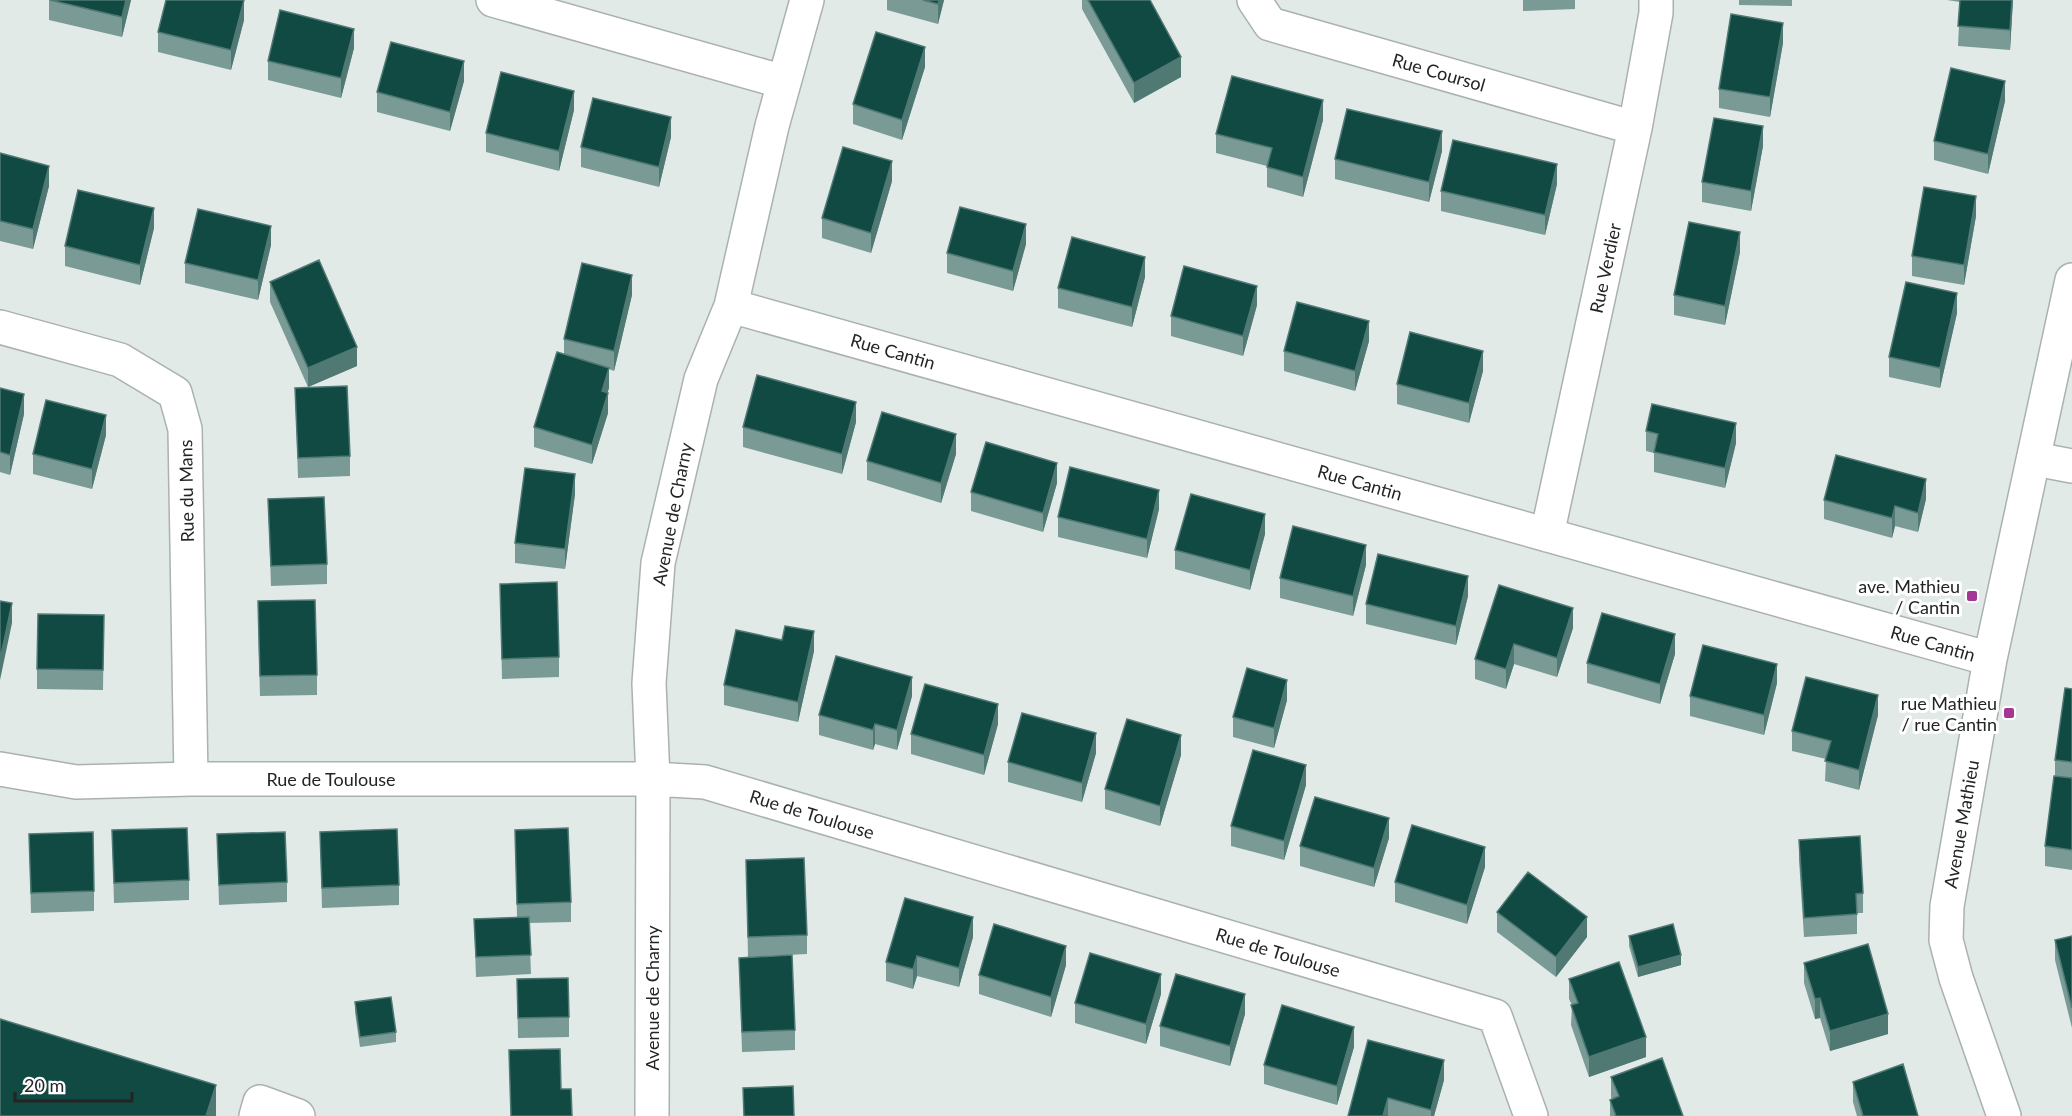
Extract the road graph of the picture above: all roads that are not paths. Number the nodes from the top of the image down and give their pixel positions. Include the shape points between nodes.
1 (493, 0) edge
2 (807, 0) edge
3 (1254, 0) edge
4 (1656, 0) edge
5 (784, 82) junction
6 (1635, 128) junction
7 (2072, 280) edge
8 (731, 306) junction
9 (0, 327) edge
10 (2035, 459) junction
11 (2072, 466) edge
12 (1547, 535) junction
13 (1990, 659) junction
14 (0, 769) edge
15 (191, 779) junction
16 (653, 779) junction
17 (256, 1116) edge
18 (298, 1116) edge
19 (652, 1116) edge
20 (1531, 1116) edge
21 (2004, 1116) edge

1 - 5 street
2 - 5 street, Avenue de Charny
3 - 6 street, Rue Coursol via 1270,24
4 - 6 street, Rue Verdier
5 - 8 street, Avenue de Charny
6 - 12 street, Rue Verdier
7 - 10 street, Avenue Mathieu
8 - 12 street, Rue Cantin
8 - 16 street, Avenue de Charny via 701,379 658,563 649,683
9 - 15 street, Rue du Mans via 120,360 175,393 185,429
10 - 11 street
10 - 13 street, Avenue Mathieu
12 - 13 street, Rue Cantin
13 - 21 street, Avenue Mathieu via 1947,906 1946,940
14 - 15 street, Rue de Toulouse via 76,782
15 - 16 street, Rue de Toulouse
16 - 19 street, Avenue de Charny
16 - 20 street, Rue de Toulouse via 705,782 1496,1016
17 - 18 street via 260,1102

